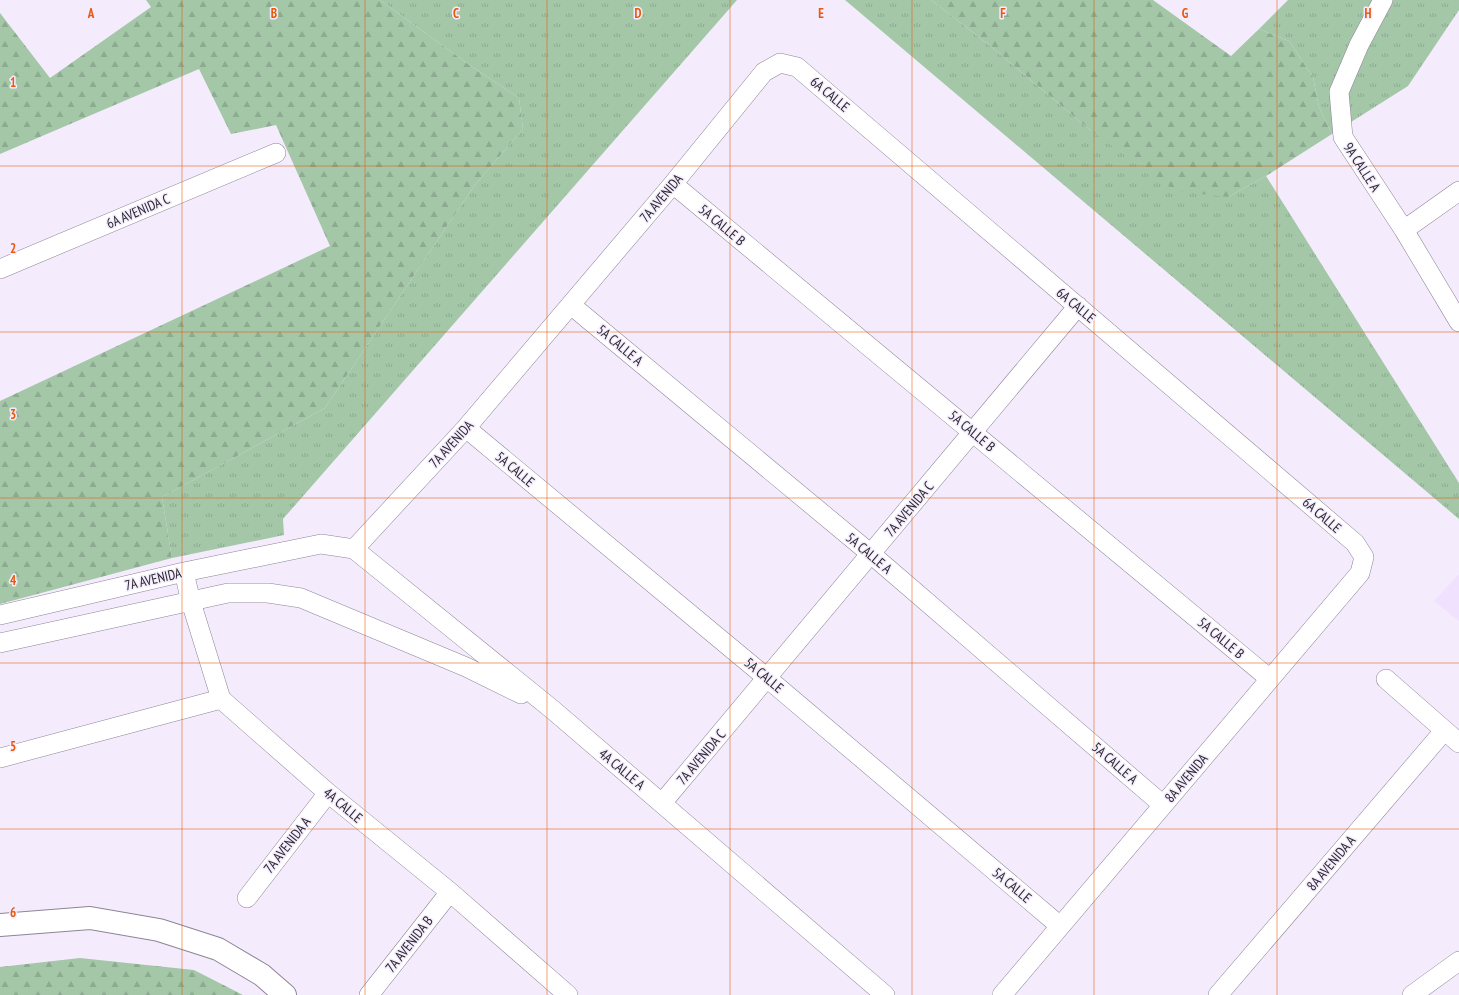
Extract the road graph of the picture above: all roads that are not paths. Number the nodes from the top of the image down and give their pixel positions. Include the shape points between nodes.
1 (1383, 0) edge
2 (780, 63) joint
3 (276, 153) dead end
4 (673, 184) junction
5 (1459, 191) edge
6 (1404, 230) junction
7 (0, 269) edge
8 (571, 304) junction
9 (1078, 306) junction
10 (1459, 322) edge
11 (466, 428) junction
12 (973, 432) junction
13 (354, 549) junction
14 (871, 554) junction
15 (1364, 557) joint
16 (184, 572) junction
17 (191, 602) junction
18 (2, 615) edge
19 (6, 642) edge
20 (767, 678) junction
21 (1270, 679) junction
22 (1386, 679) dead end
23 (221, 699) junction
24 (553, 710) junction
25 (1444, 730) junction
26 (1459, 743) edge
27 (0, 758) edge
28 (328, 793) junction
29 (662, 803) junction
30 (1163, 805) junction
31 (450, 892) junction
32 (247, 898) dead end
33 (0, 925) edge
34 (1060, 926) junction
35 (1459, 962) edge
36 (565, 994) edge
37 (285, 995) edge
38 (369, 995) edge
39 (885, 995) edge
40 (1002, 995) edge
41 (1218, 995) edge
42 (1412, 995) edge

1 - 6 street, 9A CALLE A via 1359,45 1339,92 1343,137
2 - 4 street, 7A AVENIDA via 764,72
2 - 9 street, 6A CALLE via 798,67
3 - 7 street, 6A AVENIDA C
4 - 8 street, 7A AVENIDA
4 - 12 street, 5A CALLE B
5 - 6 street
6 - 10 street, 9A CALLE A
8 - 11 street, 7A AVENIDA
8 - 14 street, 5A CALLE A
9 - 12 street, 7A AVENIDA C
9 - 15 street, 6A CALLE via 1355,543
11 - 13 street, 7A AVENIDA
11 - 20 street, 5A CALLE
12 - 14 street, 7A AVENIDA C
12 - 21 street, 5A CALLE B
13 - 16 street, 7A AVENIDA via 321,544
13 - 24 street, 4A CALLE A
14 - 20 street, 7A AVENIDA C
14 - 30 street, 5A CALLE A
15 - 21 street, 8A AVENIDA via 1360,573
16 - 17 street
16 - 18 street, 7A AVENIDA
17 - 19 street
17 - 23 street
17 - 24 street via 228,593 268,593 301,598 466,667
18 - 19 street
20 - 29 street, 7A AVENIDA C
20 - 34 street, 5A CALLE
21 - 30 street, 8A AVENIDA
22 - 25 street
23 - 27 street
23 - 28 street, 4A CALLE
24 - 29 street, 4A CALLE A
25 - 26 street
25 - 41 street, 8A AVENIDA A
28 - 31 street, 4A CALLE
28 - 32 street, 7A AVENIDA A
29 - 39 street, 4A CALLE A
30 - 34 street, 8A AVENIDA
31 - 36 street, 4A CALLE
31 - 38 street, 7A AVENIDA B
33 - 37 street via 90,918 159,930 218,949 262,975
34 - 40 street, 8A AVENIDA
35 - 42 street

